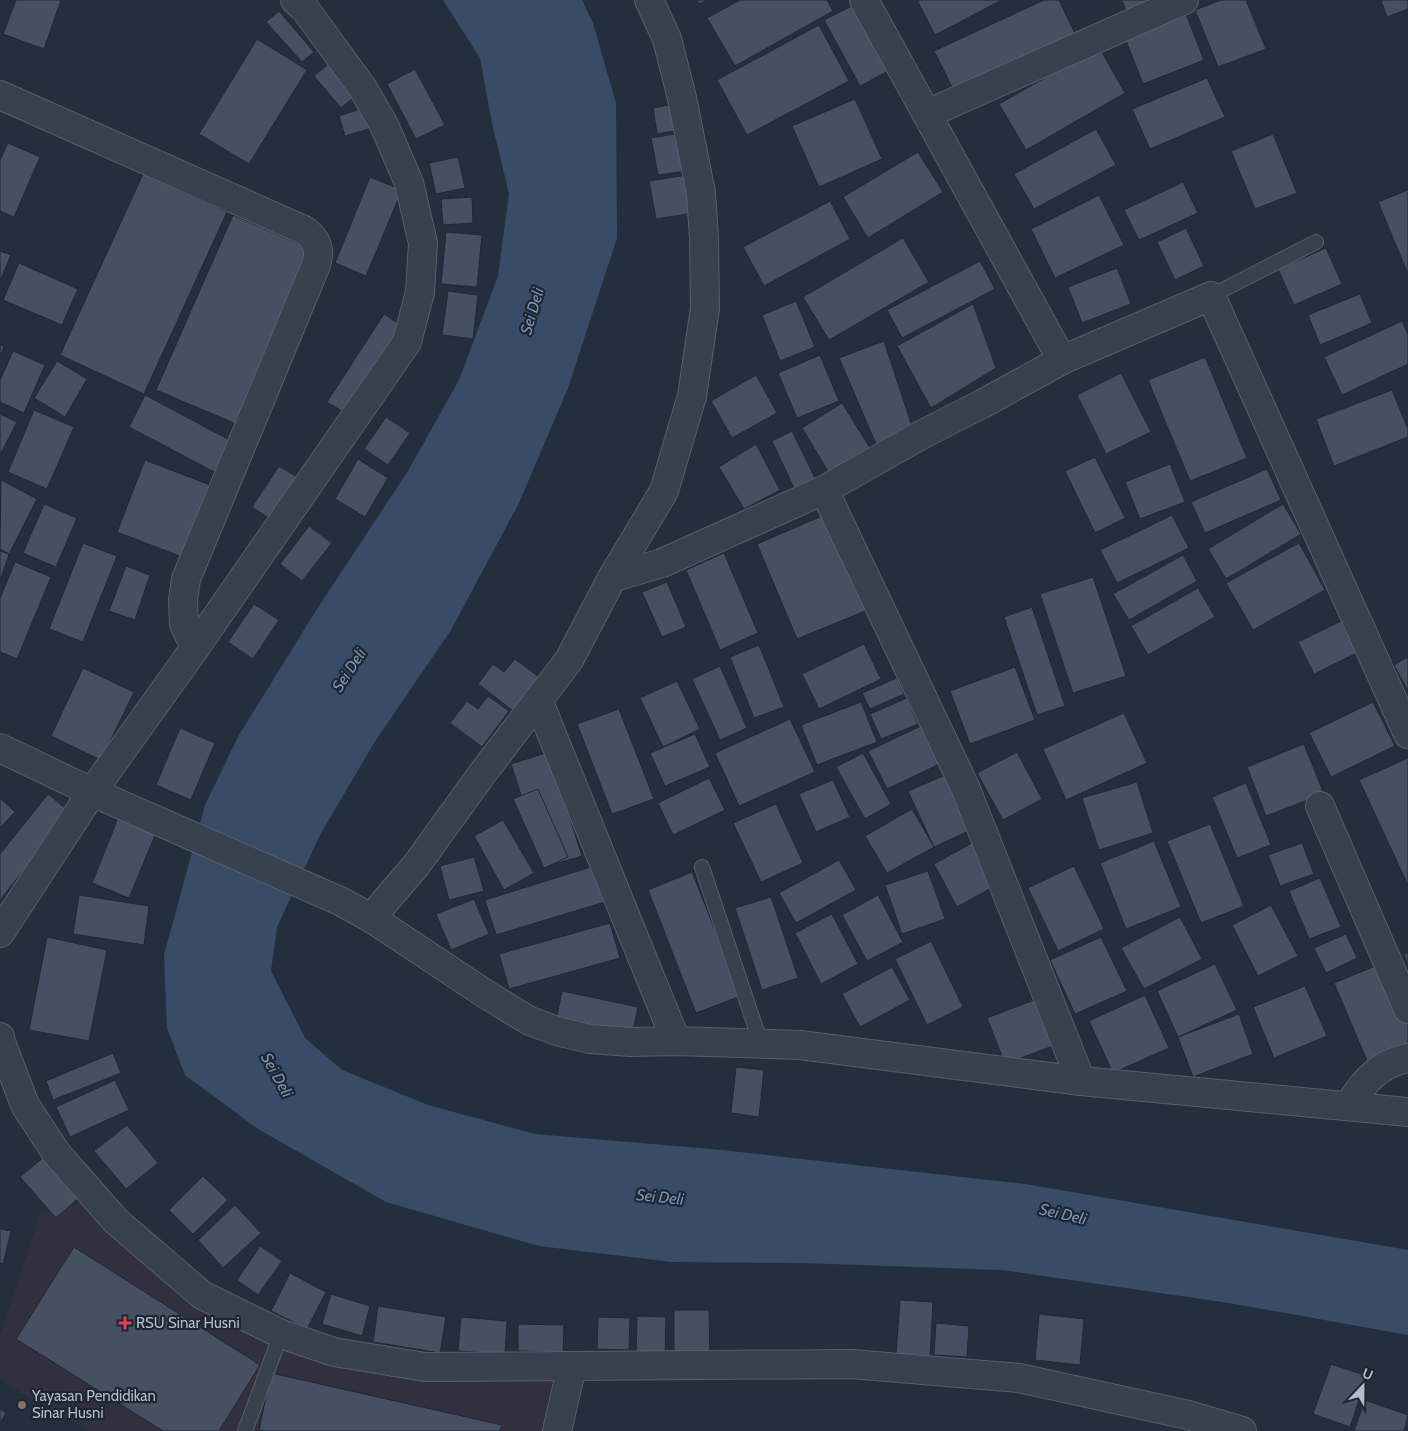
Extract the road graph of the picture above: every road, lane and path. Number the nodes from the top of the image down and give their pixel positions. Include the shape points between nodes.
1 (295, 0) edge
2 (649, 0) edge
3 (864, 0) edge
4 (1184, 0) edge
5 (0, 95) edge
6 (927, 114) junction
7 (1316, 242) dead end
8 (1211, 296) junction
9 (1062, 360) junction
10 (824, 490) junction
11 (612, 578) junction
12 (195, 648) junction
13 (538, 700) junction
14 (1408, 734) edge
15 (0, 748) edge
16 (92, 792) junction
17 (1320, 806) dead end
18 (702, 867) dead end
19 (371, 918) junction
20 (0, 932) edge
21 (1408, 1009) edge
22 (0, 1037) edge
23 (676, 1041) junction
24 (761, 1044) junction
25 (1408, 1058) edge
26 (1081, 1081) junction
27 (1349, 1106) junction
28 (1408, 1112) edge
29 (282, 1334) junction
30 (572, 1366) junction
31 (245, 1431) edge
32 (557, 1431) edge
33 (1242, 1431) edge

1 - 12 street via 362,87 384,126 409,183 422,243 420,292 407,342
2 - 11 street via 666,39 682,98 700,193 705,308 692,396 664,491
3 - 6 street
4 - 6 street
5 - 12 street via 304,230 318,244 320,255 186,579 184,624
6 - 9 street
7 - 8 lane
8 - 9 street
8 - 14 street
9 - 10 street
10 - 11 street via 662,564
10 - 26 street via 965,787
11 - 13 street via 569,660
12 - 16 street
13 - 19 street via 417,864
13 - 23 street
15 - 16 street
16 - 19 street via 340,901
16 - 20 street
17 - 21 street
18 - 24 lane
19 - 23 street via 530,1021 590,1039
22 - 29 street via 24,1105 57,1154 116,1221 202,1295
23 - 24 street
24 - 26 street via 800,1045
25 - 27 street via 1384,1066 1368,1077
26 - 27 street
27 - 28 street
29 - 30 street via 334,1352 425,1367
29 - 31 lane
30 - 32 street
30 - 33 street via 851,1364 1019,1378 1188,1415

